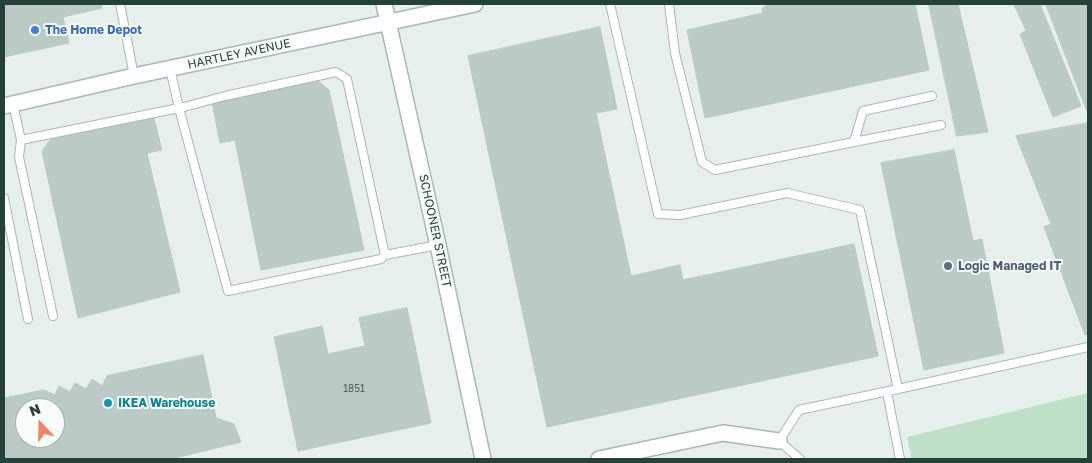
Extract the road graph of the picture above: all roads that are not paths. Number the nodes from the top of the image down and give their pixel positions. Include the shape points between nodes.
1 (120, 4) edge
2 (384, 4) edge
3 (475, 4) edge
4 (610, 4) edge
5 (671, 4) edge
6 (389, 22) junction
7 (170, 69) junction
8 (134, 76) junction
9 (932, 96) dead end
10 (9, 105) edge
11 (180, 108) junction
12 (941, 125) dead end
13 (21, 140) junction
14 (854, 142) junction
15 (4, 198) edge
16 (438, 245) junction
17 (385, 255) junction
18 (53, 316) dead end
19 (28, 319) dead end
20 (1088, 347) edge
21 (898, 389) junction
22 (887, 392) junction
23 (779, 441) junction
24 (627, 456) edge
25 (483, 459) edge
26 (599, 459) edge
27 (800, 459) edge
28 (900, 459) edge

1 - 8 lane
2 - 6 street, SCHOONER STREET
3 - 6 street, HARTLEY AVENUE
4 - 21 lane via 658,214 680,215 787,193 860,210
5 - 14 lane via 675,53 702,162 716,170
6 - 7 street, HARTLEY AVENUE
6 - 16 street, SCHOONER STREET
7 - 8 street, HARTLEY AVENUE
7 - 11 lane
8 - 10 street, HARTLEY AVENUE
9 - 14 lane via 863,111
10 - 13 lane
11 - 13 lane
11 - 17 lane via 228,291 381,259
11 - 17 lane via 336,72 347,79
12 - 14 lane
13 - 18 lane via 19,157
15 - 19 lane
16 - 17 lane
16 - 25 street, SCHOONER STREET
20 - 21 lane
21 - 22 lane
22 - 23 lane via 799,410
22 - 28 lane
23 - 24 street via 723,433
23 - 27 lane
24 - 26 street

